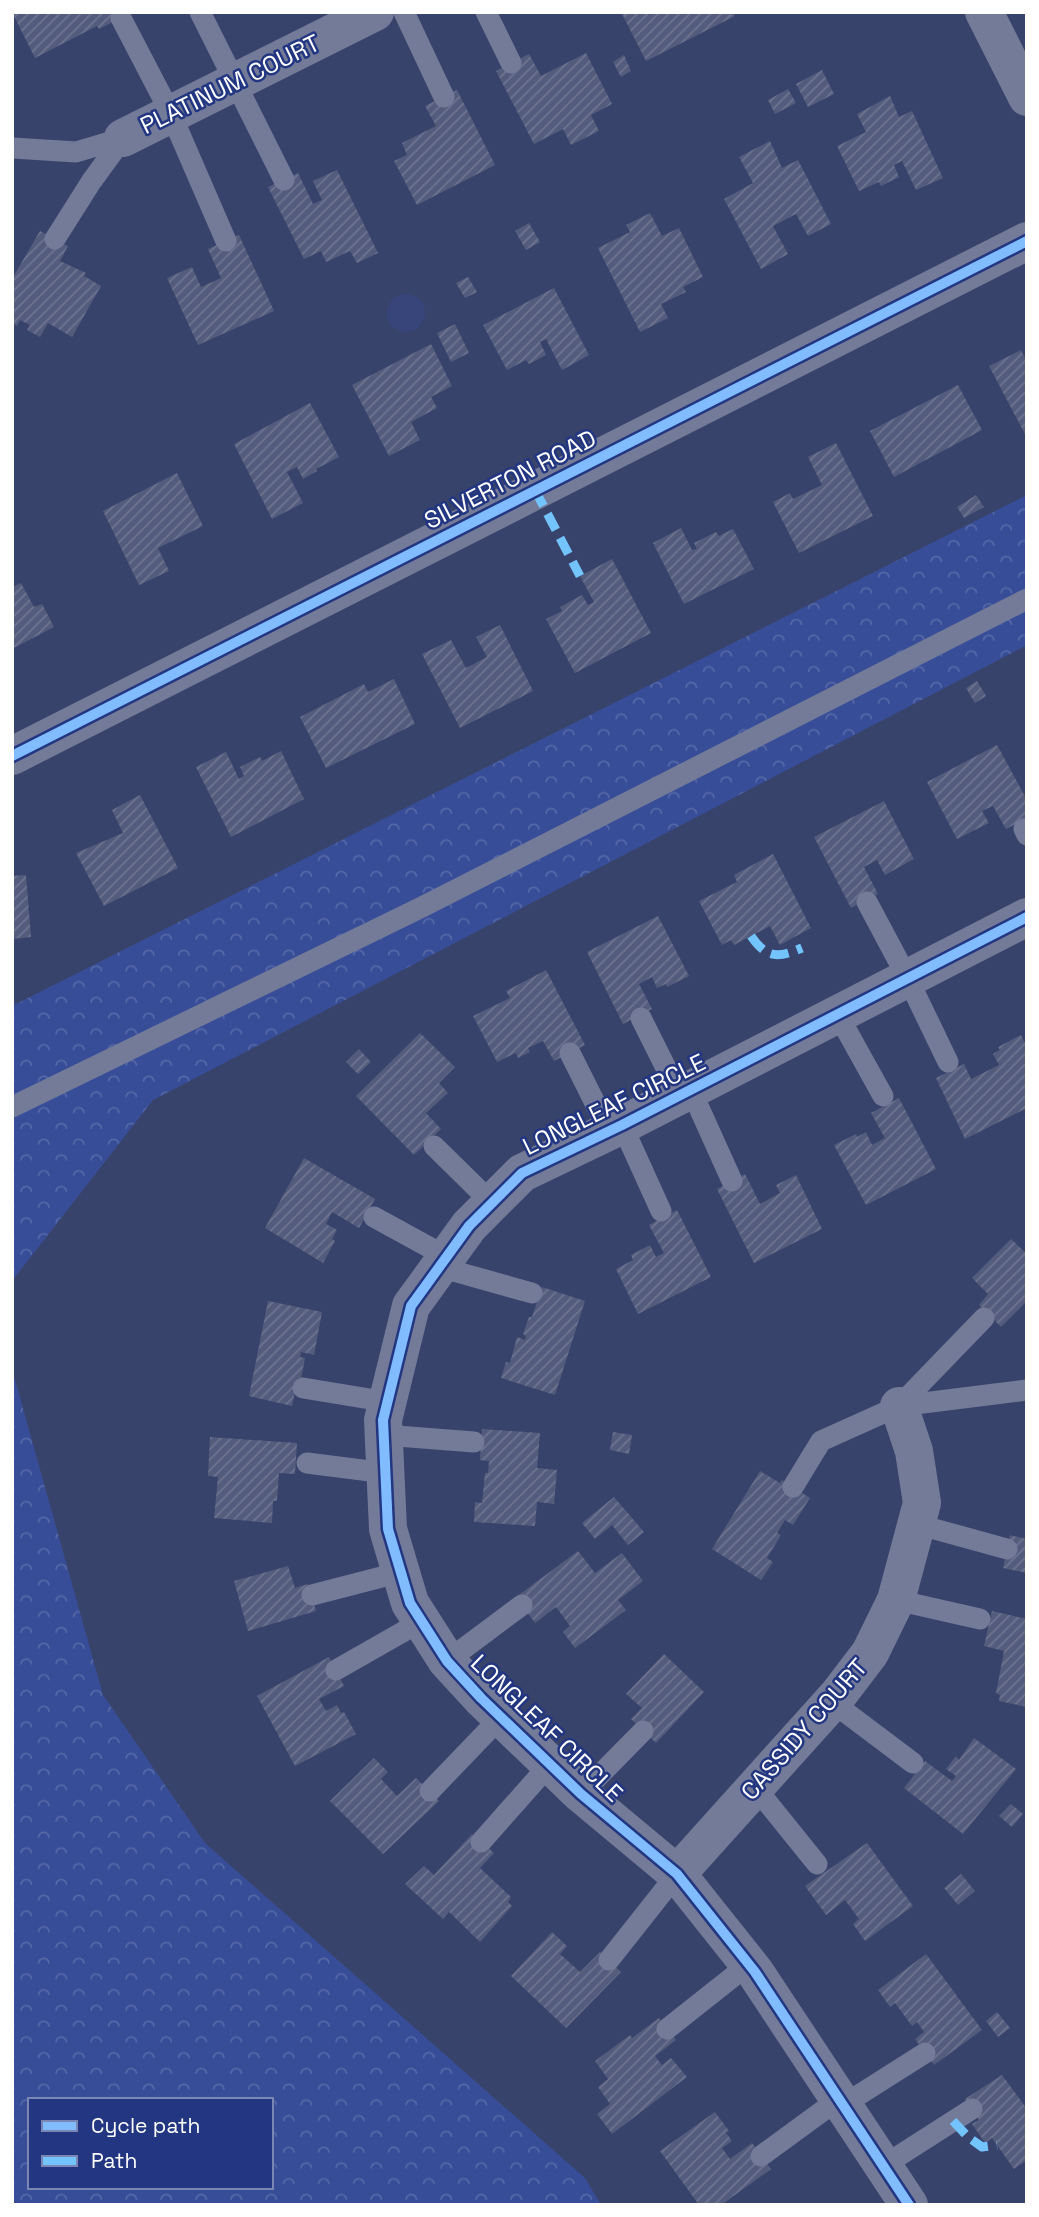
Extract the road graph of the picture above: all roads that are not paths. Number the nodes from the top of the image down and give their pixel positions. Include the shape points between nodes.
1 (200, 12) edge
2 (376, 12) edge
3 (404, 12) edge
4 (486, 12) edge
5 (984, 12) edge
6 (121, 18) dead end
7 (512, 63) dead end
8 (234, 83) junction
9 (444, 97) dead end
10 (1027, 97) edge
11 (171, 114) junction
12 (123, 138) junction
13 (13, 148) edge
14 (284, 180) dead end
15 (55, 239) dead end
16 (226, 241) dead end
17 (1027, 241) edge
18 (1027, 599) edge
19 (12, 756) edge
20 (867, 902) dead end
21 (1027, 917) edge
22 (908, 979) junction
23 (838, 1015) junction
24 (641, 1018) dead end
25 (570, 1054) dead end
26 (948, 1062) dead end
27 (685, 1093) junction
28 (883, 1096) dead end
29 (12, 1107) edge
30 (616, 1128) junction
31 (434, 1146) dead end
32 (732, 1181) dead end
33 (492, 1203) junction
34 (661, 1210) dead end
35 (374, 1217) dead end
36 (443, 1262) junction
37 (532, 1293) dead end
38 (984, 1318) dead end
39 (303, 1388) dead end
40 (1027, 1390) edge
41 (899, 1406) junction
42 (386, 1418) junction
43 (474, 1442) dead end
44 (307, 1463) dead end
45 (386, 1473) junction
46 (793, 1486) dead end
47 (916, 1524) junction
48 (1007, 1549) dead end
49 (401, 1572) junction
50 (312, 1595) dead end
51 (896, 1600) junction
52 (522, 1605) dead end
53 (980, 1619) dead end
54 (422, 1621) junction
55 (447, 1661) junction
56 (336, 1670) dead end
57 (832, 1702) junction
58 (501, 1717) junction
59 (643, 1731) dead end
60 (913, 1763) dead end
61 (550, 1764) junction
62 (755, 1787) junction
63 (430, 1791) dead end
64 (581, 1794) junction
65 (481, 1842) dead end
66 (817, 1864) dead end
67 (677, 1874) junction
68 (609, 1960) dead end
69 (749, 1964) junction
70 (667, 2029) dead end
71 (925, 2053) dead end
72 (841, 2102) junction
73 (972, 2109) dead end
74 (761, 2156) dead end
75 (883, 2166) junction
76 (909, 2205) edge

1 - 8 lane
2 - 8 street, PLATINUM COURT
3 - 9 lane
4 - 7 lane
5 - 10 street
6 - 11 lane
8 - 11 street, PLATINUM COURT
8 - 14 lane
11 - 12 street, PLATINUM COURT
11 - 16 lane
12 - 13 lane via 76,152
12 - 15 lane
17 - 19 street, SILVERTON ROAD
18 - 29 lane via 420,908
20 - 22 lane
21 - 22 street, LONGLEAF CIRCLE
22 - 23 street, LONGLEAF CIRCLE
22 - 26 lane
23 - 27 street, LONGLEAF CIRCLE
23 - 28 lane
24 - 27 lane
25 - 30 lane
27 - 30 street, LONGLEAF CIRCLE
27 - 32 lane
30 - 33 street, LONGLEAF CIRCLE via 522,1174
30 - 34 lane
31 - 33 lane
33 - 36 street, LONGLEAF CIRCLE
35 - 36 lane
36 - 37 lane
36 - 42 street, LONGLEAF CIRCLE via 411,1306
38 - 41 lane
39 - 42 lane
40 - 41 lane
41 - 46 lane via 821,1441
41 - 47 street, CASSIDY COURT via 914,1451 922,1503
42 - 43 lane
42 - 45 street, LONGLEAF CIRCLE
44 - 45 lane
45 - 49 street, LONGLEAF CIRCLE via 388,1529
47 - 48 lane
47 - 51 street, CASSIDY COURT
49 - 50 lane
49 - 54 street, LONGLEAF CIRCLE
51 - 53 lane
51 - 57 street, CASSIDY COURT via 870,1653
52 - 55 lane
54 - 55 street, LONGLEAF CIRCLE
54 - 56 lane
55 - 58 street, LONGLEAF CIRCLE
57 - 60 lane
57 - 62 street, CASSIDY COURT
58 - 61 street, LONGLEAF CIRCLE
58 - 63 lane
59 - 64 lane
61 - 64 street, LONGLEAF CIRCLE
61 - 65 lane
62 - 66 lane
62 - 67 street, CASSIDY COURT
64 - 67 street, LONGLEAF CIRCLE
67 - 68 lane
67 - 69 street, LONGLEAF CIRCLE
69 - 70 lane
69 - 72 street, LONGLEAF CIRCLE
71 - 72 lane
72 - 74 lane
72 - 75 street, LONGLEAF CIRCLE
73 - 75 lane
75 - 76 street, LONGLEAF CIRCLE

